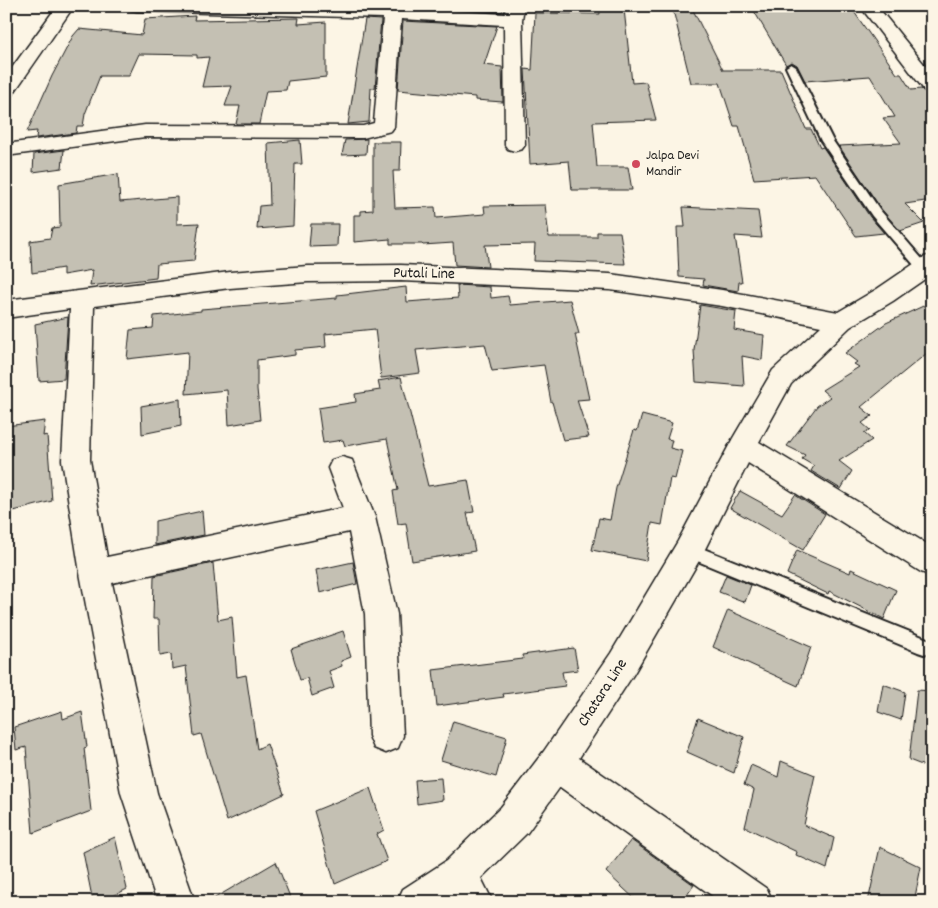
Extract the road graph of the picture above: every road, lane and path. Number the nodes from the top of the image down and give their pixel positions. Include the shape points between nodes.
1 (66, 6) edge
2 (137, 6) edge
3 (868, 6) edge
4 (393, 10) edge
5 (514, 13) edge
6 (791, 66) dead end
7 (932, 87) edge
8 (6, 90) edge
9 (514, 145) dead end
10 (6, 150) edge
11 (928, 266) edge
12 (82, 299) junction
13 (6, 308) edge
14 (841, 321) junction
15 (743, 446) junction
16 (342, 468) dead end
17 (362, 517) junction
18 (689, 550) junction
19 (932, 563) edge
20 (94, 573) junction
21 (924, 646) dead end
22 (386, 736) dead end
23 (556, 763) junction
24 (466, 888) edge
25 (176, 902) edge
26 (416, 902) edge
27 (754, 902) edge

1 - 8 street
2 - 4 street
3 - 7 street
4 - 5 street
4 - 10 street via 384,127 363,132 145,131
5 - 9 street
6 - 11 lane via 827,141 876,213
11 - 14 street, Chatara Line
12 - 13 street, Putali Line
12 - 14 street, Putali Line via 230,280 401,272 610,282 722,298
12 - 20 street via 76,460
14 - 15 street, Chatara Line via 782,377
15 - 18 street, Chatara Line
15 - 19 street
16 - 17 street
17 - 20 street
17 - 22 street via 382,614
18 - 21 lane
18 - 23 street, Chatara Line via 622,664
20 - 25 street via 139,793
23 - 24 street, Chatara Line
23 - 27 street
24 - 26 street, Chatara Line

